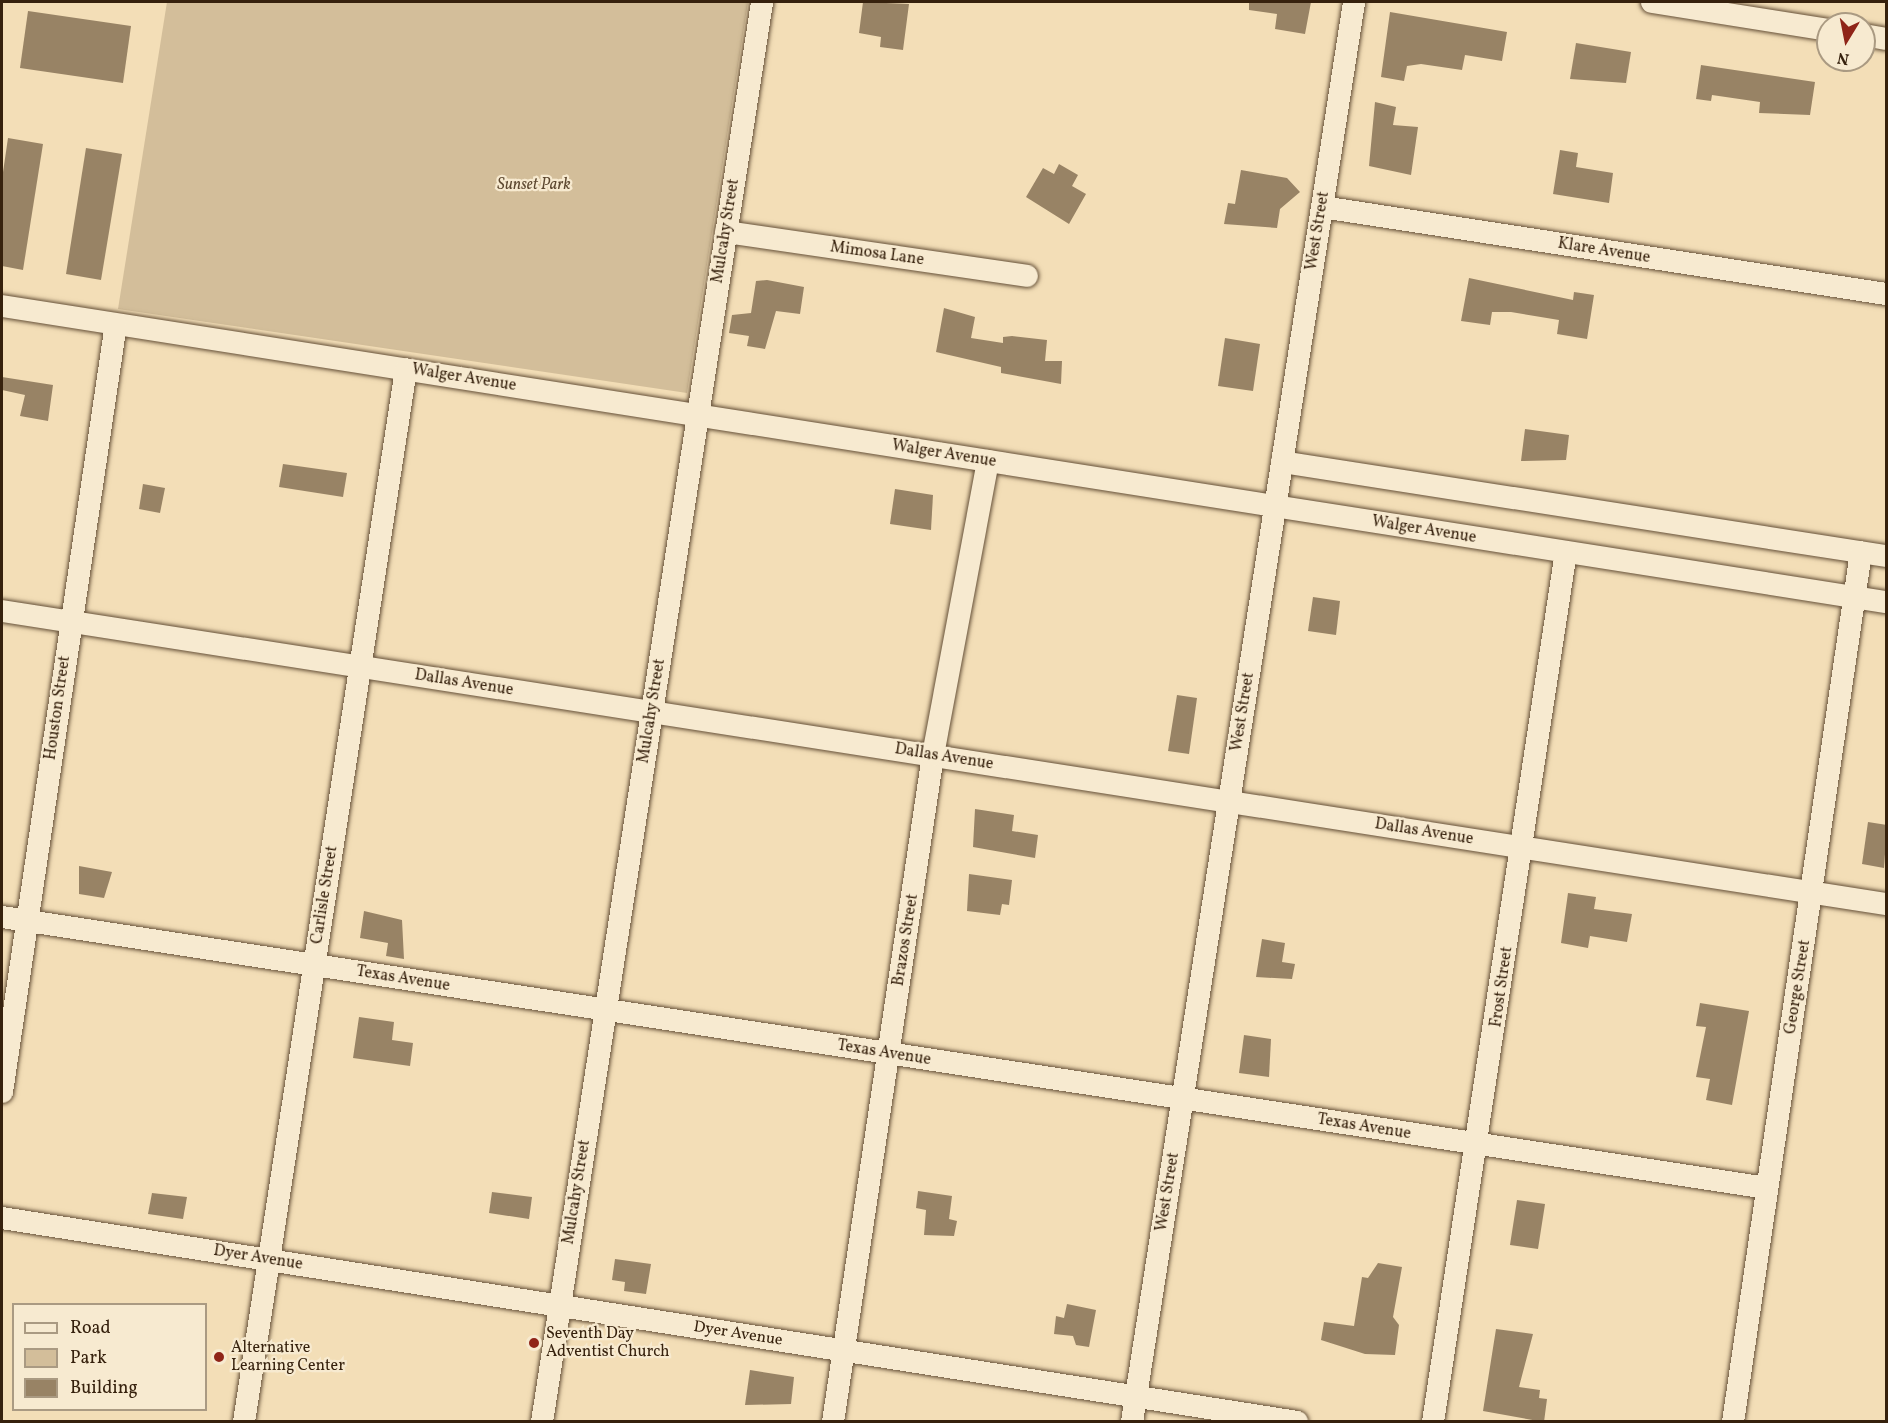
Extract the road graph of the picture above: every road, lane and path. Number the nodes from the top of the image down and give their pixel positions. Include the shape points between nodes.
1 (762, 2) edge
2 (1354, 2) edge
3 (1652, 2) edge
4 (1816, 28) edge
5 (1322, 207) junction
6 (726, 232) junction
7 (1028, 276) dead end
8 (1887, 294) edge
9 (2, 306) edge
10 (116, 324) junction
11 (406, 369) junction
12 (697, 415) junction
13 (988, 461) junction
14 (1282, 462) junction
15 (1275, 506) junction
16 (1566, 552) junction
17 (1861, 552) junction
18 (1887, 556) edge
19 (1855, 597) junction
20 (1887, 602) edge
21 (2, 611) edge
22 (71, 622) junction
23 (360, 666) junction
24 (652, 712) junction
25 (933, 755) junction
26 (1229, 801) junction
27 (1522, 847) junction
28 (1813, 892) junction
29 (1887, 904) edge
30 (2, 917) edge
31 (27, 921) junction
32 (314, 965) junction
33 (606, 1010) junction
34 (889, 1054) junction
35 (2, 1092) edge
36 (1183, 1099) junction
37 (1480, 1144) junction
38 (1766, 1188) junction
39 (2, 1218) edge
40 (269, 1260) junction
41 (560, 1306) junction
42 (844, 1350) junction
43 (1136, 1396) junction
44 (244, 1422) edge
45 (542, 1422) edge
46 (833, 1422) edge
47 (1132, 1422) edge
48 (1298, 1422) edge
49 (1433, 1422) edge
50 (1733, 1422) edge

1 - 6 street, Mulcahy Street
2 - 5 street, West Street
3 - 4 street
5 - 8 street, Klare Avenue
5 - 14 street, West Street
6 - 7 street, Mimosa Lane
6 - 12 street, Mulcahy Street
9 - 10 street, Walger Avenue
10 - 11 street, Walger Avenue
10 - 22 street, Houston Street
11 - 12 street, Walger Avenue
11 - 23 street, Carlisle Street
12 - 13 street, Walger Avenue
12 - 24 street, Mulcahy Street
13 - 15 street, Walger Avenue
13 - 25 street, Brazos Street
14 - 15 street, West Street
14 - 17 street
15 - 16 street, Walger Avenue
15 - 26 street, West Street
16 - 19 street, Walger Avenue
16 - 27 street, Frost Street
17 - 18 street
17 - 19 street, George Street
19 - 20 street, Walger Avenue
19 - 28 street, George Street
21 - 22 street, Dallas Avenue
22 - 23 street, Dallas Avenue
22 - 31 street, Houston Street
23 - 24 street, Dallas Avenue
23 - 32 street, Carlisle Street
24 - 25 street, Dallas Avenue
24 - 33 street, Mulcahy Street
25 - 26 street, Dallas Avenue
25 - 34 street, Brazos Street
26 - 27 street, Dallas Avenue
26 - 36 street, West Street
27 - 28 street, Dallas Avenue
27 - 37 street, Frost Street
28 - 29 street, Dallas Avenue
28 - 38 street, George Street
30 - 31 street, Texas Avenue
31 - 32 street, Texas Avenue
31 - 35 street, Houston Street
32 - 33 street, Texas Avenue
32 - 40 street, Carlisle Street
33 - 34 street, Texas Avenue
33 - 41 street, Mulcahy Street
34 - 36 street, Texas Avenue
34 - 42 street, Brazos Street
36 - 37 street, Texas Avenue
36 - 43 street, West Street
37 - 38 street, Texas Avenue
37 - 49 street, Frost Street
38 - 50 street, George Street
39 - 40 street, Dyer Avenue
40 - 41 street, Dyer Avenue
40 - 44 street, Carlisle Street
41 - 42 street, Dyer Avenue
41 - 45 street, Mulcahy Street
42 - 43 street, Dyer Avenue
42 - 46 street, Brazos Street
43 - 47 street, West Street
43 - 48 street, Dyer Avenue

